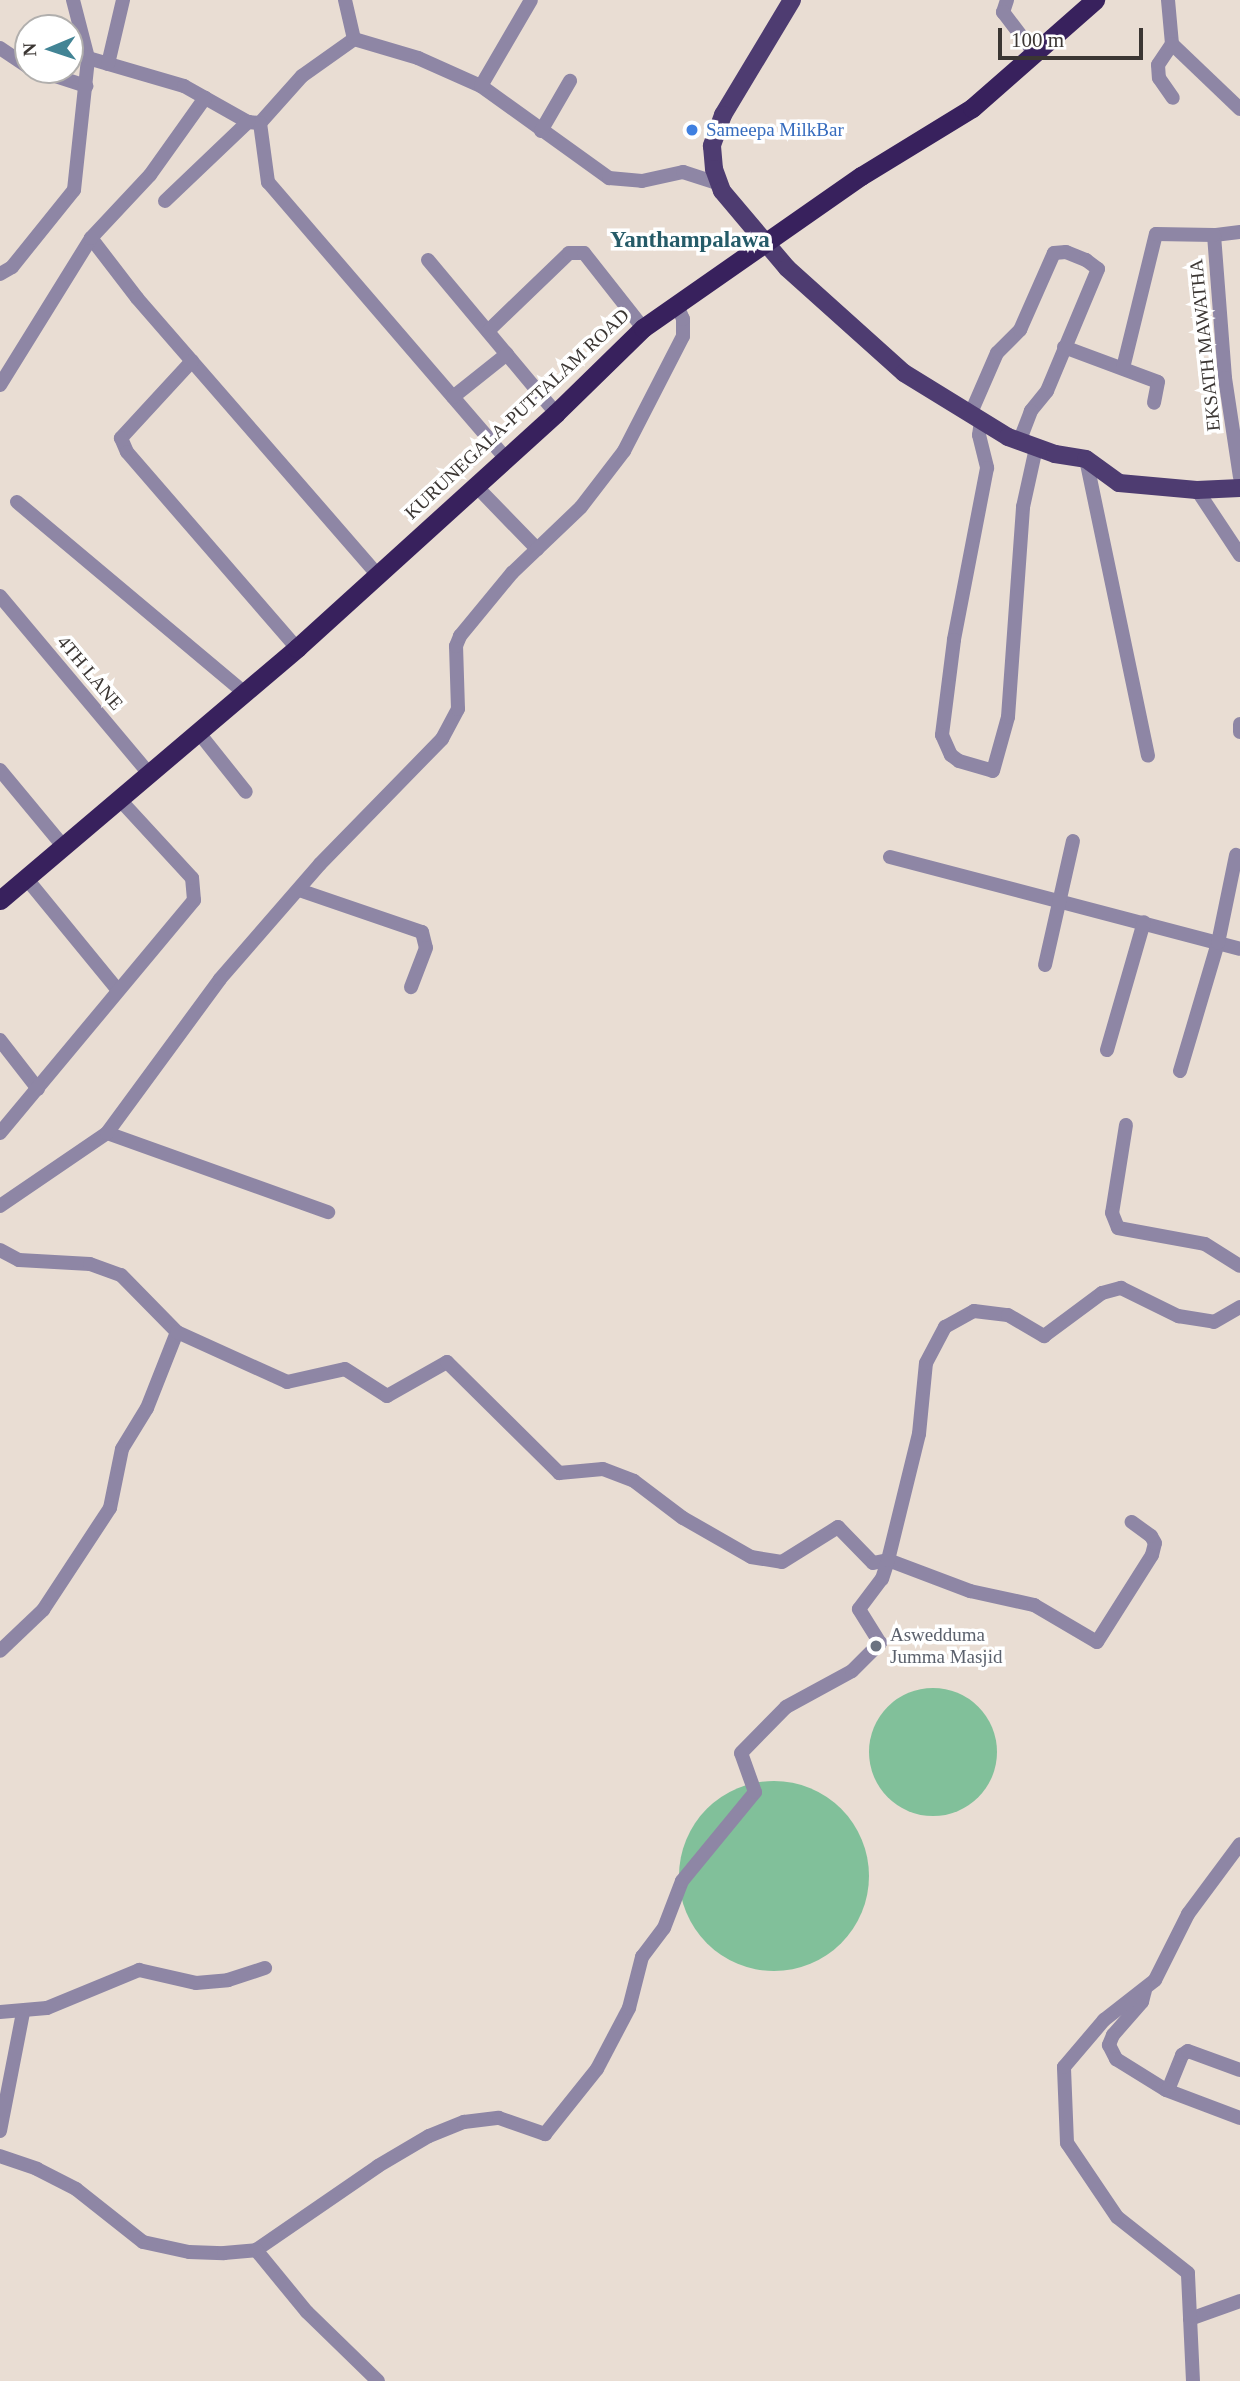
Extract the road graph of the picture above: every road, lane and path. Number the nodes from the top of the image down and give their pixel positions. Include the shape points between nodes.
1 (73, 0) edge
2 (123, 0) edge
3 (345, 0) edge
4 (531, 0) edge
5 (792, 0) edge
6 (1007, 0) edge
7 (1095, 0) edge
8 (1168, 0) edge
9 (354, 39) junction
10 (1172, 44) junction
11 (1035, 54) junction
12 (88, 58) junction
13 (108, 64) junction
14 (570, 80) dead end
15 (80, 84) edge
16 (86, 86) junction
17 (481, 86) junction
18 (1173, 98) dead end
19 (205, 99) junction
20 (1240, 108) edge
21 (254, 122) junction
22 (541, 131) junction
23 (718, 183) junction
24 (165, 201) dead end
25 (1240, 232) edge
26 (1214, 235) junction
27 (91, 237) junction
28 (763, 242) junction
29 (428, 260) dead end
30 (0, 274) edge
31 (676, 303) junction
32 (643, 328) junction
33 (488, 331) junction
34 (1064, 347) junction
35 (507, 354) junction
36 (192, 361) junction
37 (1123, 368) junction
38 (0, 385) edge
39 (453, 397) junction
40 (1154, 403) dead end
41 (556, 413) junction
42 (976, 418) junction
43 (1027, 445) junction
44 (505, 458) junction
45 (1086, 459) junction
46 (1240, 477) edge
47 (476, 486) junction
48 (1240, 488) edge
49 (1197, 490) junction
50 (17, 502) dead end
51 (537, 549) junction
52 (1240, 555) edge
53 (377, 574) junction
54 (0, 596) edge
55 (297, 648) junction
56 (245, 693) junction
57 (1240, 723) edge
58 (199, 733) junction
59 (1240, 733) edge
60 (1148, 756) dead end
61 (0, 770) edge
62 (150, 775) junction
63 (246, 792) dead end
64 (120, 800) junction
65 (1073, 841) dead end
66 (64, 847) junction
67 (1236, 855) dead end
68 (890, 857) dead end
69 (26, 878) junction
70 (299, 890) junction
71 (0, 900) edge
72 (1061, 902) junction
73 (1144, 922) junction
74 (1218, 943) junction
75 (1240, 949) edge
76 (1045, 965) dead end
77 (411, 987) dead end
78 (117, 989) junction
79 (0, 1040) edge
80 (1107, 1050) dead end
81 (1180, 1071) dead end
82 (38, 1089) junction
83 (1126, 1125) dead end
84 (0, 1133) edge
85 (107, 1133) junction
86 (0, 1206) edge
87 (328, 1212) dead end
88 (0, 1250) edge
89 (1240, 1266) edge
90 (1240, 1307) edge
91 (177, 1332) junction
92 (1132, 1522) dead end
93 (888, 1560) junction
94 (0, 1651) edge
95 (1240, 1844) edge
96 (265, 1968) dead end
97 (1145, 1988) junction
98 (0, 2012) edge
99 (23, 2012) junction
100 (1240, 2070) edge
101 (1168, 2090) junction
102 (1240, 2118) edge
103 (0, 2132) edge
104 (0, 2156) edge
105 (256, 2250) junction
106 (1240, 2301) edge
107 (1190, 2319) junction
108 (377, 2381) edge
109 (1193, 2381) edge

1 - 12 street
2 - 13 street
3 - 9 street
4 - 17 street
5 - 23 main road via 717,126 712,155
6 - 11 street via 1003,12
7 - 11 highway, KURUNEGALA-PUTTALAM ROAD
8 - 10 street
9 - 17 street via 418,58
9 - 21 street via 302,76
10 - 18 street via 1158,65 1159,78
10 - 20 street
11 - 28 highway, KURUNEGALA-PUTTALAM ROAD via 972,108
12 - 13 street
12 - 16 street
13 - 19 street via 184,86
14 - 22 street
15 - 16 street
16 - 30 street via 74,190 12,267
17 - 22 street
19 - 21 street
19 - 27 street via 150,175
21 - 24 street
21 - 39 street via 268,182
22 - 23 street via 609,178 642,180 682,172
23 - 28 main road
25 - 26 street, EKSATH MAWATHA
26 - 37 street via 1156,234
26 - 46 street, EKSATH MAWATHA via 1225,378
27 - 36 street
27 - 38 street
28 - 31 highway, KURUNEGALA-PUTTALAM ROAD
28 - 42 main road via 858,336
29 - 33 street
31 - 32 highway, KURUNEGALA-PUTTALAM ROAD
31 - 51 street via 683,319 683,336 637,427 581,507
32 - 33 street via 584,253 569,253
32 - 41 highway, KURUNEGALA-PUTTALAM ROAD
33 - 35 street
34 - 37 street
34 - 42 street via 1098,269 1066,251 1054,253 1020,330 997,353
34 - 43 street via 1047,391 1031,411
35 - 39 street
35 - 41 street
36 - 53 street
36 - 55 street via 121,438 127,452
37 - 40 street via 1158,382
39 - 44 street
41 - 44 highway, KURUNEGALA-PUTTALAM ROAD
42 - 43 main road
42 - 43 street via 987,468 954,640 942,735 959,761 993,771 1008,717 1018,628
43 - 45 main road
44 - 47 highway, KURUNEGALA-PUTTALAM ROAD
45 - 49 main road via 1119,483
45 - 60 street
47 - 51 street
47 - 53 highway, KURUNEGALA-PUTTALAM ROAD
48 - 49 main road
49 - 52 street
50 - 56 street
51 - 70 street via 460,636 456,646 458,709 442,739
53 - 55 highway, KURUNEGALA-PUTTALAM ROAD
54 - 62 street, 4TH LANE
55 - 56 highway, KURUNEGALA-PUTTALAM ROAD
56 - 58 highway, KURUNEGALA-PUTTALAM ROAD
57 - 59 street
58 - 62 highway, KURUNEGALA-PUTTALAM ROAD
58 - 63 street
61 - 66 street
62 - 64 highway, KURUNEGALA-PUTTALAM ROAD
64 - 66 highway, KURUNEGALA-PUTTALAM ROAD
64 - 78 street via 195,887 194,900
65 - 72 street
66 - 69 highway, KURUNEGALA-PUTTALAM ROAD
67 - 74 street
68 - 72 street
69 - 71 highway, KURUNEGALA-PUTTALAM ROAD
69 - 78 street
70 - 77 street via 422,932 425,948
70 - 85 street via 190,1017
72 - 73 street
72 - 76 street
73 - 74 street
73 - 80 street
74 - 75 street
74 - 81 street
78 - 82 street
79 - 82 street
82 - 84 street
83 - 89 street via 1112,1213 1118,1228 1205,1244
85 - 86 street
85 - 87 street
88 - 91 street via 19,1260 90,1264 121,1275
90 - 93 street via 1214,1322 1178,1316 1121,1288 1102,1293 1044,1336 1008,1315 974,1311 945,1327 926,1363 919,1434
91 - 93 street via 287,1382 345,1369 387,1396 447,1362 559,1473 603,1469 634,1481 683,1518 751,1557 782,1562 838,1527 873,1563
91 - 94 street via 146,1408 122,1449 110,1508 43,1609
92 - 93 street via 1151,1536 1155,1544 1152,1555 1097,1642 1034,1605 970,1591
93 - 105 street via 882,1578 859,1609 880,1643 852,1671 786,1707 741,1753 755,1792 682,1881 664,1928 642,1957 629,2008 597,2069 545,2134 499,2118 464,2122 429,2136
95 - 97 street via 1188,1914 1155,1980
96 - 99 street via 228,1980 195,1983 139,1970 47,2008
97 - 101 street via 1142,2002 1109,2045 1122,2065
97 - 107 street via 1104,2020 1064,2067 1067,2143 1117,2217 1188,2273
98 - 99 street
99 - 103 street
100 - 101 street via 1188,2051
101 - 102 street
104 - 105 street via 76,2189 143,2242 189,2252
105 - 108 street via 307,2312
106 - 107 street
107 - 109 street

